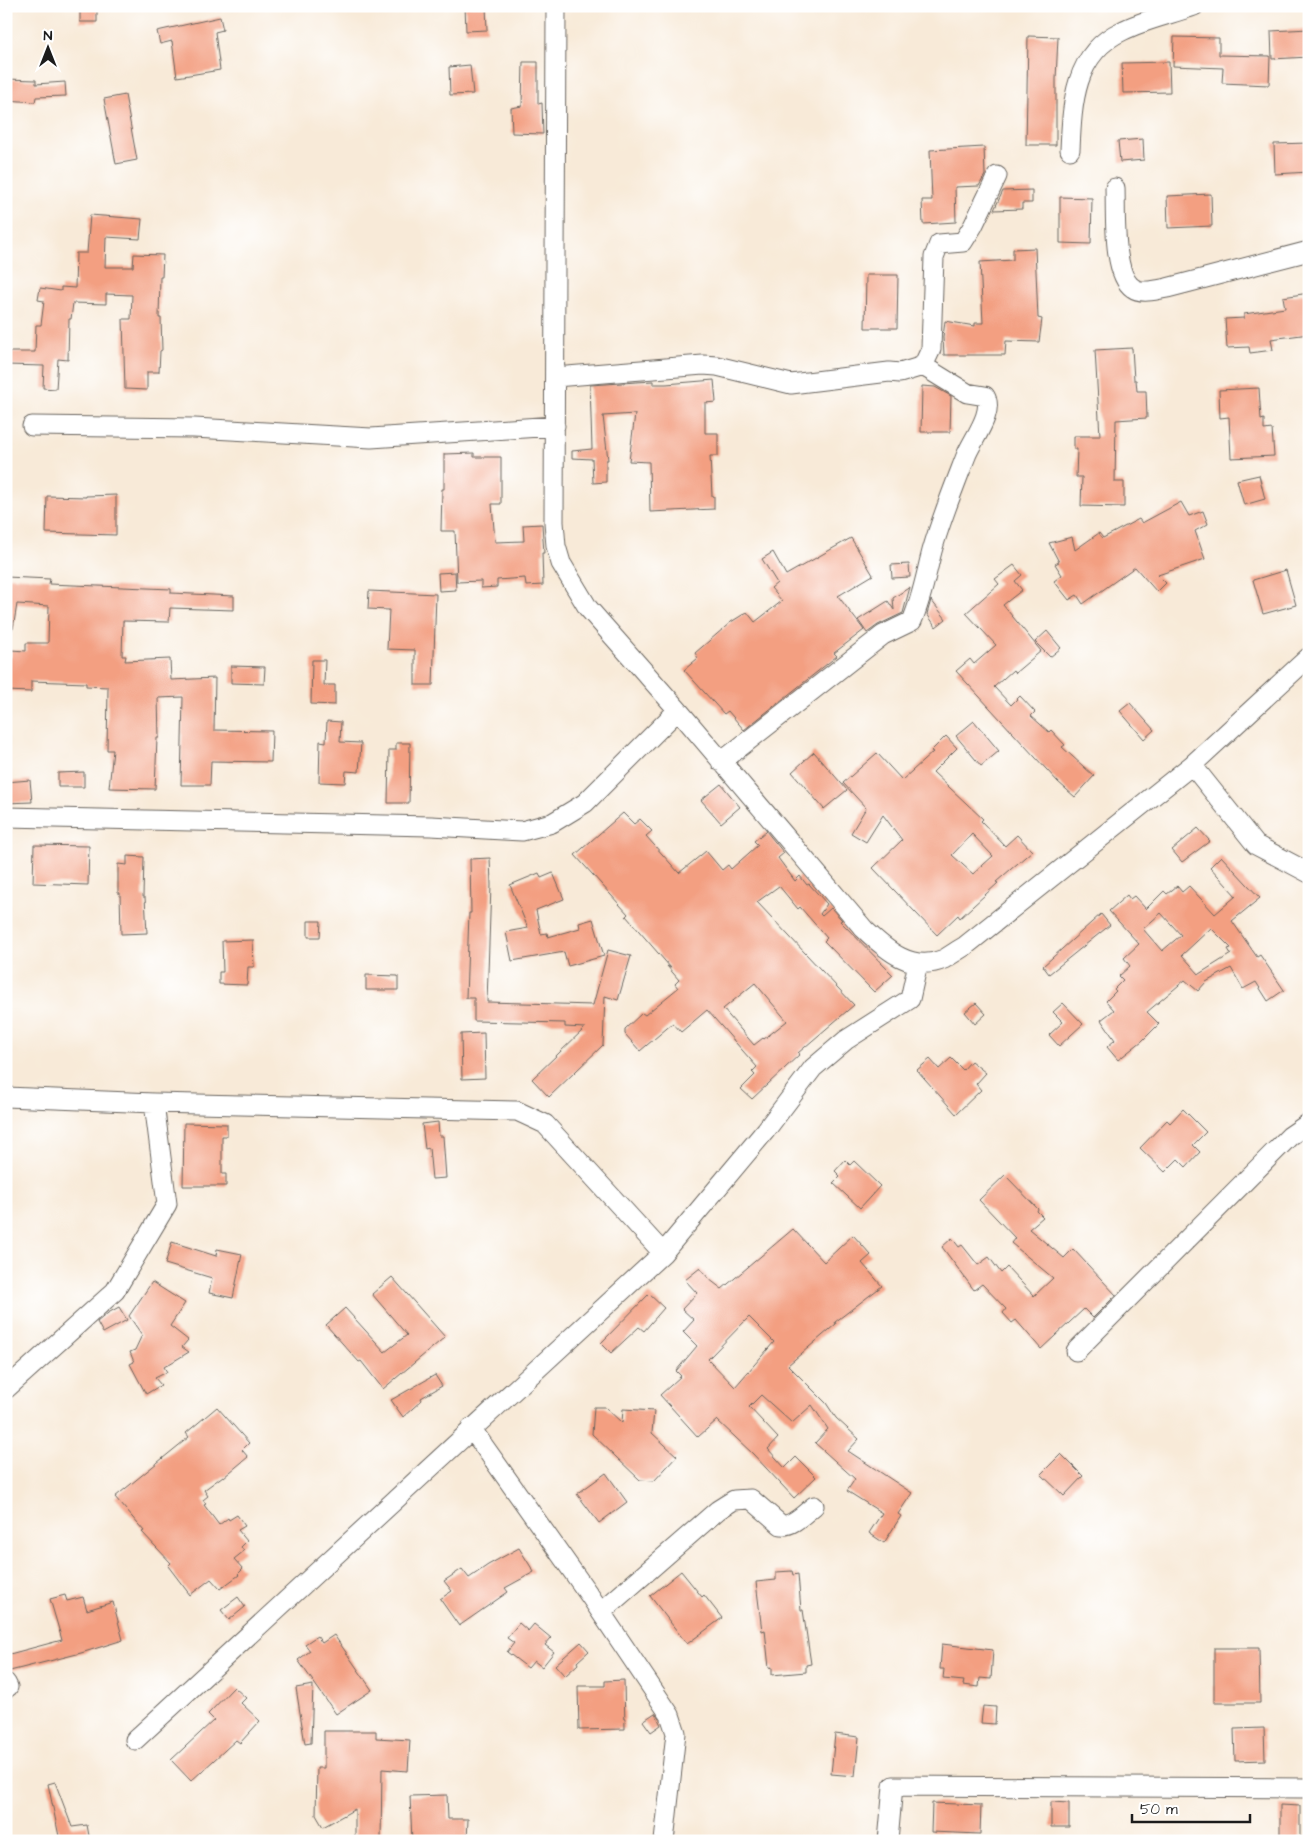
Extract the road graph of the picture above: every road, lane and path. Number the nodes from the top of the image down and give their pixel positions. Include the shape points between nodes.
1 (556, 6) edge
2 (1194, 6) edge
3 (1070, 150) dead end
4 (997, 176) dead end
5 (1115, 188) dead end
6 (1309, 251) edge
7 (923, 366) junction
8 (555, 376) junction
9 (32, 426) dead end
10 (555, 426) junction
11 (1309, 657) edge
12 (678, 710) junction
13 (721, 762) junction
14 (1192, 765) junction
15 (6, 816) edge
16 (1309, 873) edge
17 (918, 963) junction
18 (6, 1097) edge
19 (154, 1104) junction
20 (1309, 1123) edge
21 (663, 1253) junction
22 (1076, 1351) dead end
23 (6, 1389) edge
24 (471, 1428) junction
25 (814, 1506) dead end
26 (601, 1612) junction
27 (135, 1740) dead end
28 (1309, 1788) edge
29 (664, 1841) edge
30 (888, 1841) edge

1 - 8 street
2 - 3 street via 1121,31 1104,42 1085,64 1072,106
4 - 7 street via 963,242 939,244 934,257 931,349
5 - 6 street via 1118,264 1125,280 1134,289 1167,288
7 - 8 street via 900,373 791,384 703,364
7 - 13 street via 967,393 984,396 988,406 966,454 912,621 883,635
8 - 10 street
9 - 10 street via 194,428 371,438
10 - 12 street via 554,522 561,563 588,608
11 - 14 street
12 - 13 street
12 - 15 street via 585,803 552,823 522,831
13 - 17 street via 864,929 900,958
14 - 16 street via 1256,845
14 - 17 street via 965,946 944,959
17 - 21 street via 910,999 846,1040 813,1068 766,1130
18 - 19 street
19 - 21 street via 517,1111 545,1124
19 - 23 street via 167,1204 115,1291
20 - 22 street via 1290,1136
21 - 24 street
24 - 26 street
24 - 27 street
25 - 26 street via 791,1524 781,1526 751,1499 734,1500 718,1510
26 - 29 street via 670,1715 676,1733
28 - 30 street via 893,1786

